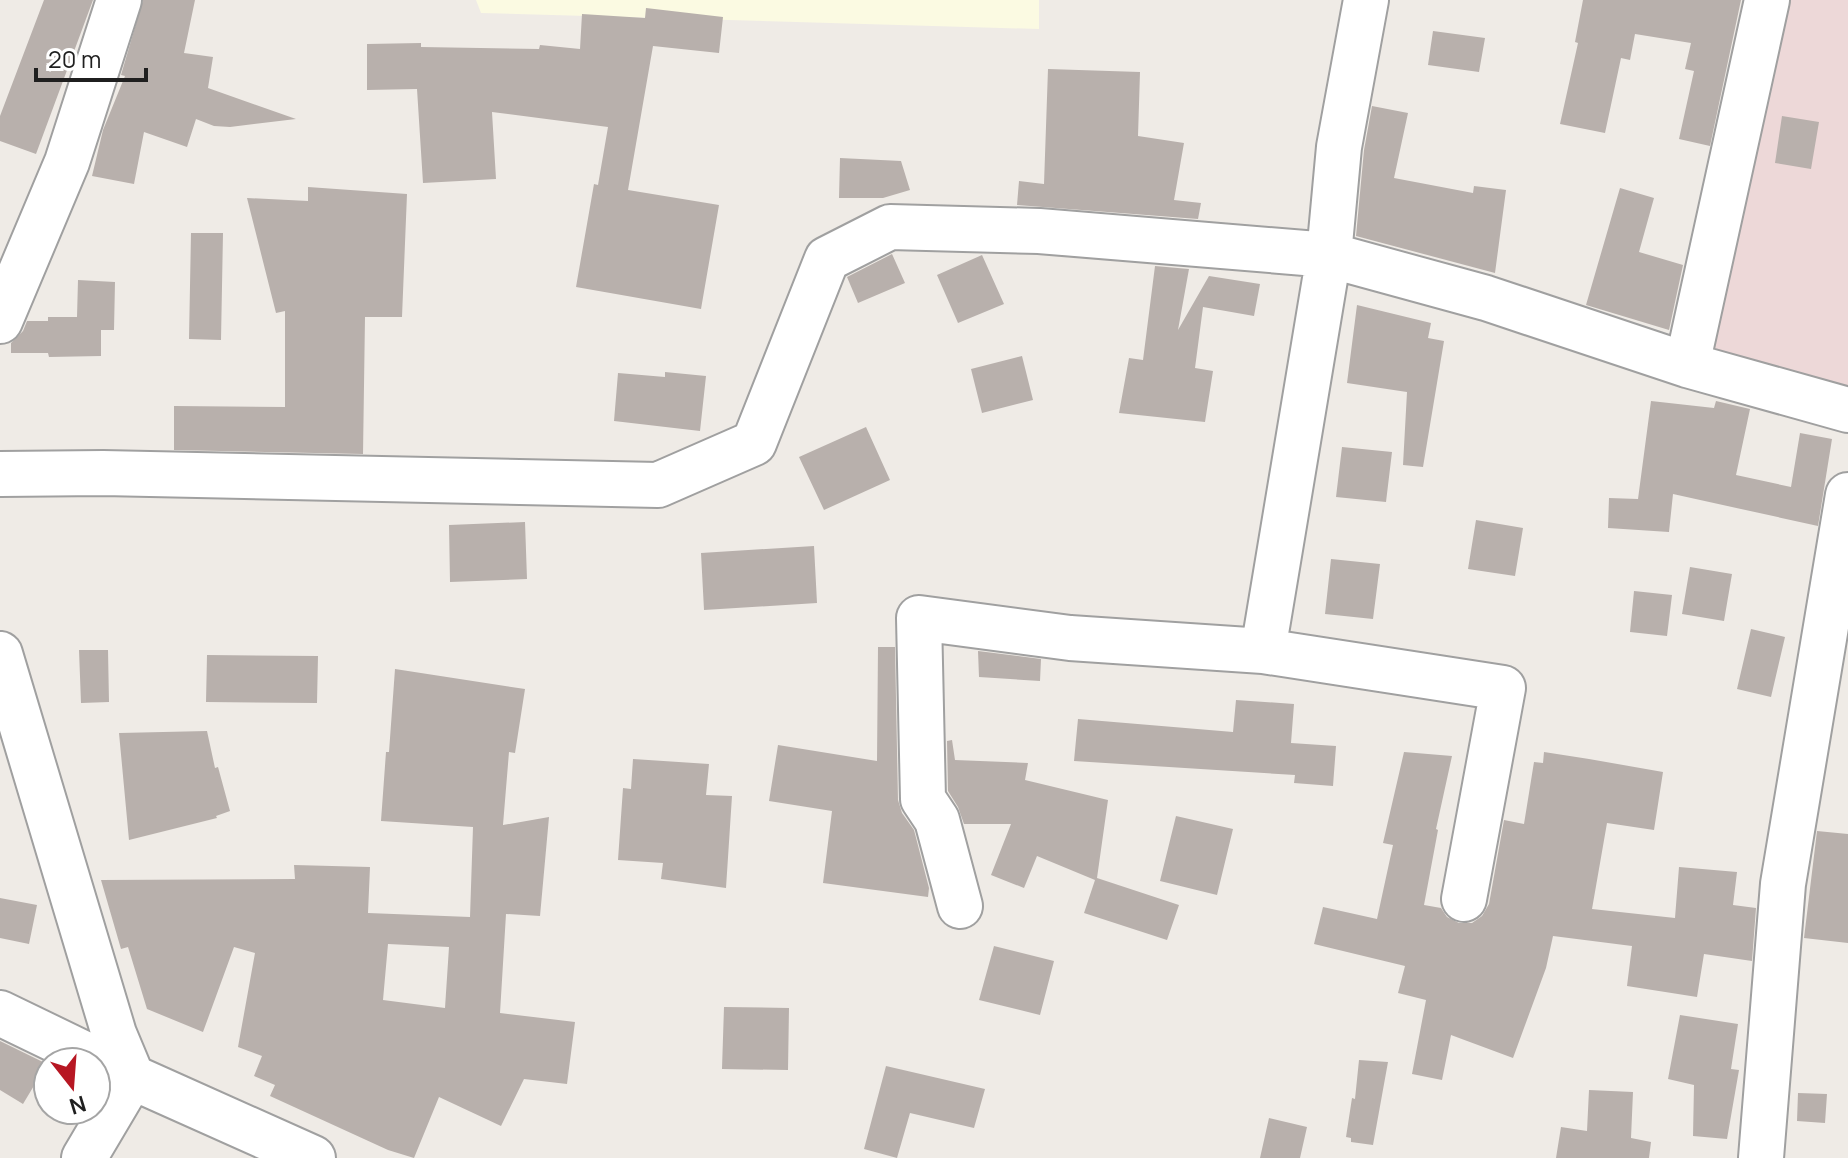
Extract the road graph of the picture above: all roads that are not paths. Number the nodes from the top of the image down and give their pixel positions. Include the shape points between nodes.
1 (119, 0) edge
2 (1366, 0) edge
3 (1767, 0) edge
4 (1329, 255) junction
5 (0, 321) edge
6 (1687, 365) junction
7 (1848, 410) edge
8 (0, 474) edge
9 (1848, 495) edge
10 (1263, 651) junction
11 (0, 654) edge
12 (1464, 899) dead end
13 (960, 906) dead end
14 (0, 1013) edge
15 (132, 1077) junction
16 (84, 1158) edge
17 (313, 1158) edge
18 (1761, 1158) edge

1 - 5 street via 67,162
2 - 4 street via 1339,147
3 - 6 street
4 - 6 street via 1486,298
4 - 8 street via 1039,231 890,227 827,259 754,443 658,485
4 - 10 street
6 - 7 street
9 - 18 street via 1783,884
10 - 12 street via 1503,688
10 - 13 street via 1070,638 919,618 923,799 937,820
11 - 15 street via 114,1034
14 - 15 street
15 - 16 street
15 - 17 street

